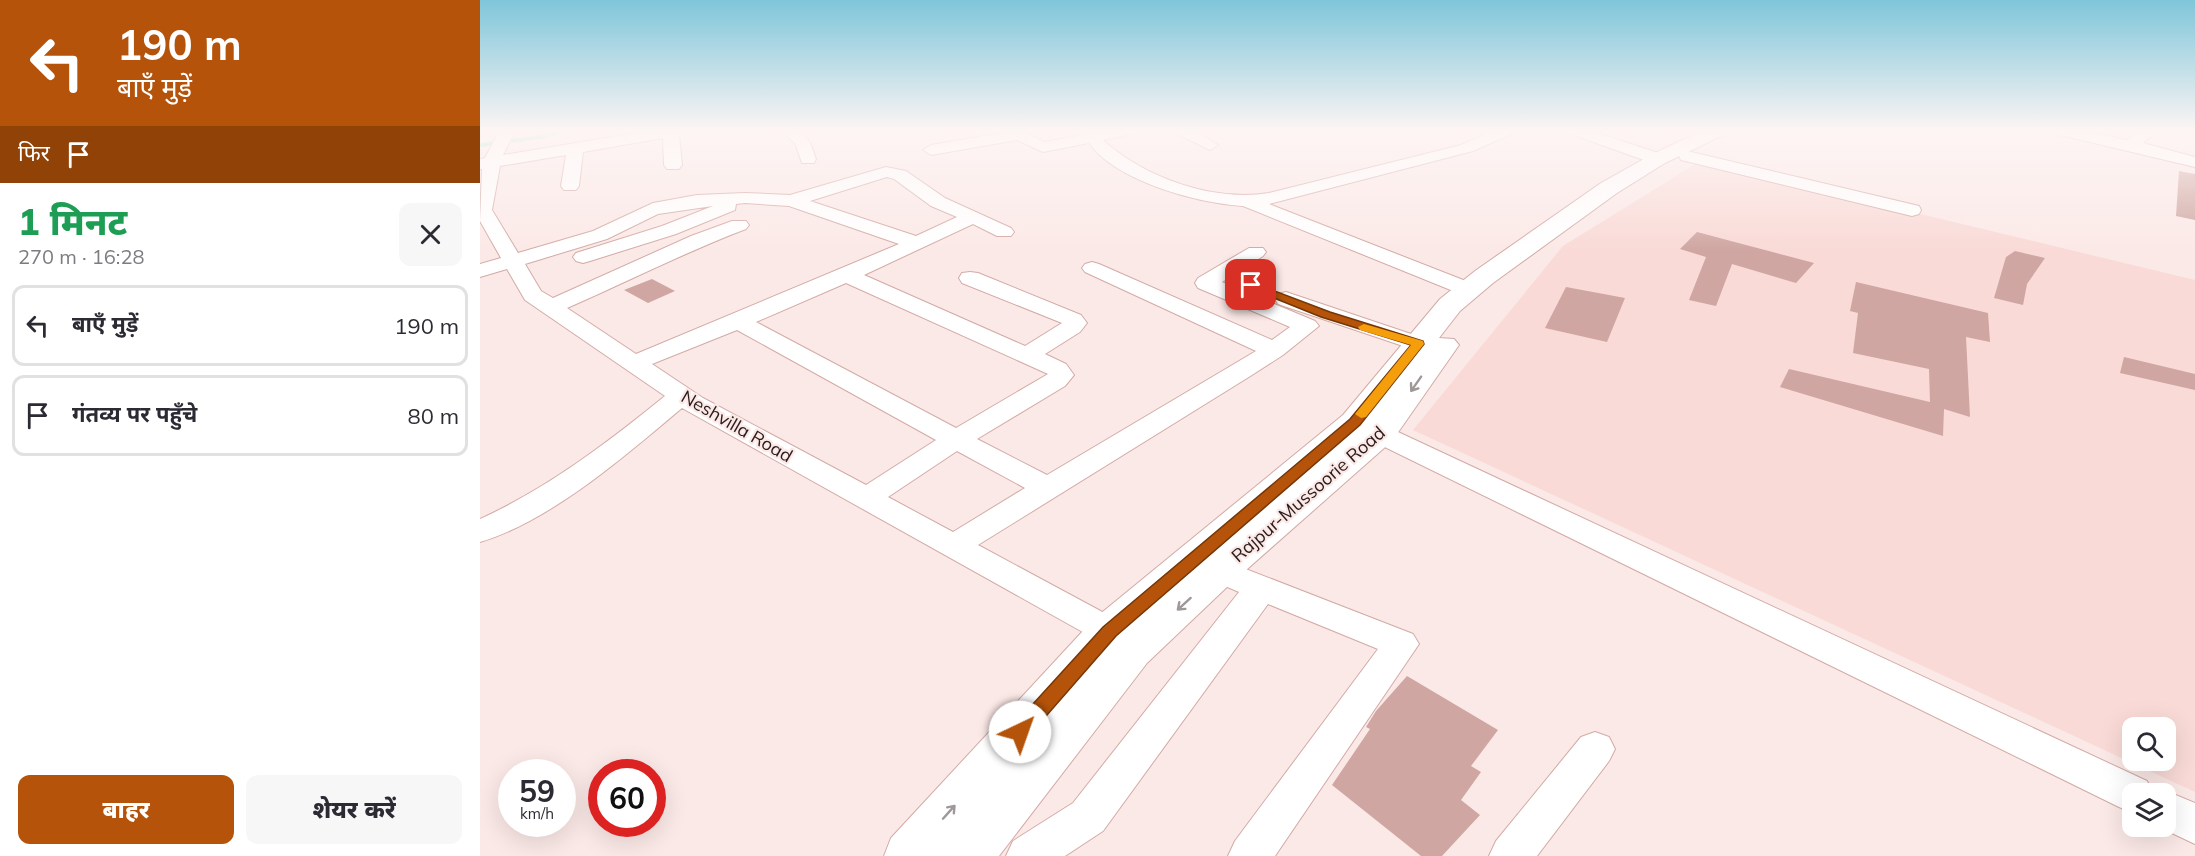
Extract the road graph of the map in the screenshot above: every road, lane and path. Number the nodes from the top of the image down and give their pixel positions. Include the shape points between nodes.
1 (491, 171) edge
2 (572, 171) edge
3 (1139, 171) edge
4 (1376, 171) edge
5 (1648, 171) edge
6 (1653, 171) edge
7 (1732, 171) edge
8 (570, 186) dead end
9 (791, 201) junction
10 (1246, 201) junction
11 (1912, 210) dead end
12 (973, 217) junction
13 (739, 225) dead end
14 (1004, 232) dead end
15 (917, 243) junction
16 (1256, 252) dead end
17 (517, 268) junction
18 (1092, 268) dead end
19 (480, 271) edge
20 (846, 275) junction
21 (970, 278) dead end
22 (1215, 279) junction
23 (1468, 290) junction
24 (1174, 305) junction
25 (551, 307) junction
26 (1316, 320) junction
27 (738, 321) junction
28 (1418, 344) junction
29 (1274, 350) junction
30 (1027, 355) junction
31 (634, 363) junction
32 (682, 396) junction
33 (1367, 428) junction
34 (956, 440) junction
35 (1047, 487) junction
36 (865, 499) junction
37 (480, 531) edge
38 (952, 546) junction
39 (1220, 571) junction
40 (1261, 588) junction
41 (1109, 631) junction
42 (1595, 748) dead end
43 (2122, 789) edge
44 (1014, 799) junction
45 (2176, 815) edge
46 (2195, 824) edge
47 (910, 856) edge
48 (967, 856) edge
49 (1000, 856) edge
50 (1028, 856) edge
51 (1250, 856) edge
52 (1511, 856) edge

1 - 17 street, Neshvilla Road via 483,210
2 - 8 street
3 - 10 street via 1191,193
4 - 10 street
5 - 23 main road, Rajpur-Mussoorie Road via 1578,208
6 -> 33 main road, Rajpur-Mussoorie Road via 1498,286 1466,316
7 - 11 street
9 - 12 street via 886,172 900,175 938,202
9 - 15 street
9 - 17 street via 745,198 669,230
10 - 23 street
12 - 14 street
12 - 15 street
13 - 25 street
15 - 20 street
16 - 22 street
17 - 19 street
17 - 25 street, Neshvilla Road via 533,295
18 - 24 street
20 - 27 street
20 - 30 street
21 - 30 street via 1073,320 1072,327
22 - 24 street
22 - 26 street
23 - 28 main road, Rajpur-Mussoorie Road via 1450,305
24 - 29 street
25 - 31 street, Neshvilla Road
26 - 28 street
26 - 29 street
27 - 31 street
27 - 34 street
28 - 33 main road, Rajpur-Mussoorie Road
29 - 35 street via 1163,421
30 - 34 street via 1058,369 1061,375
31 - 32 street, Neshvilla Road
32 - 36 street, Neshvilla Road
32 - 37 street via 559,491
33 - 39 main road, Rajpur-Mussoorie Road
33 - 41 main road, Rajpur-Mussoorie Road
33 - 43 street
34 - 35 street
34 - 36 street
35 - 38 street
36 - 38 street, Neshvilla Road
38 - 41 street, Neshvilla Road
39 - 40 street
39 -> 44 main road, Rajpur-Mussoorie Road via 1132,651
40 - 50 street via 1088,817
40 - 51 street via 1401,644
47 -> 41 main road, Rajpur-Mussoorie Road
42 - 52 street
44 - 48 main road, Rajpur-Mussoorie Road
44 - 49 main road
45 - 46 street

